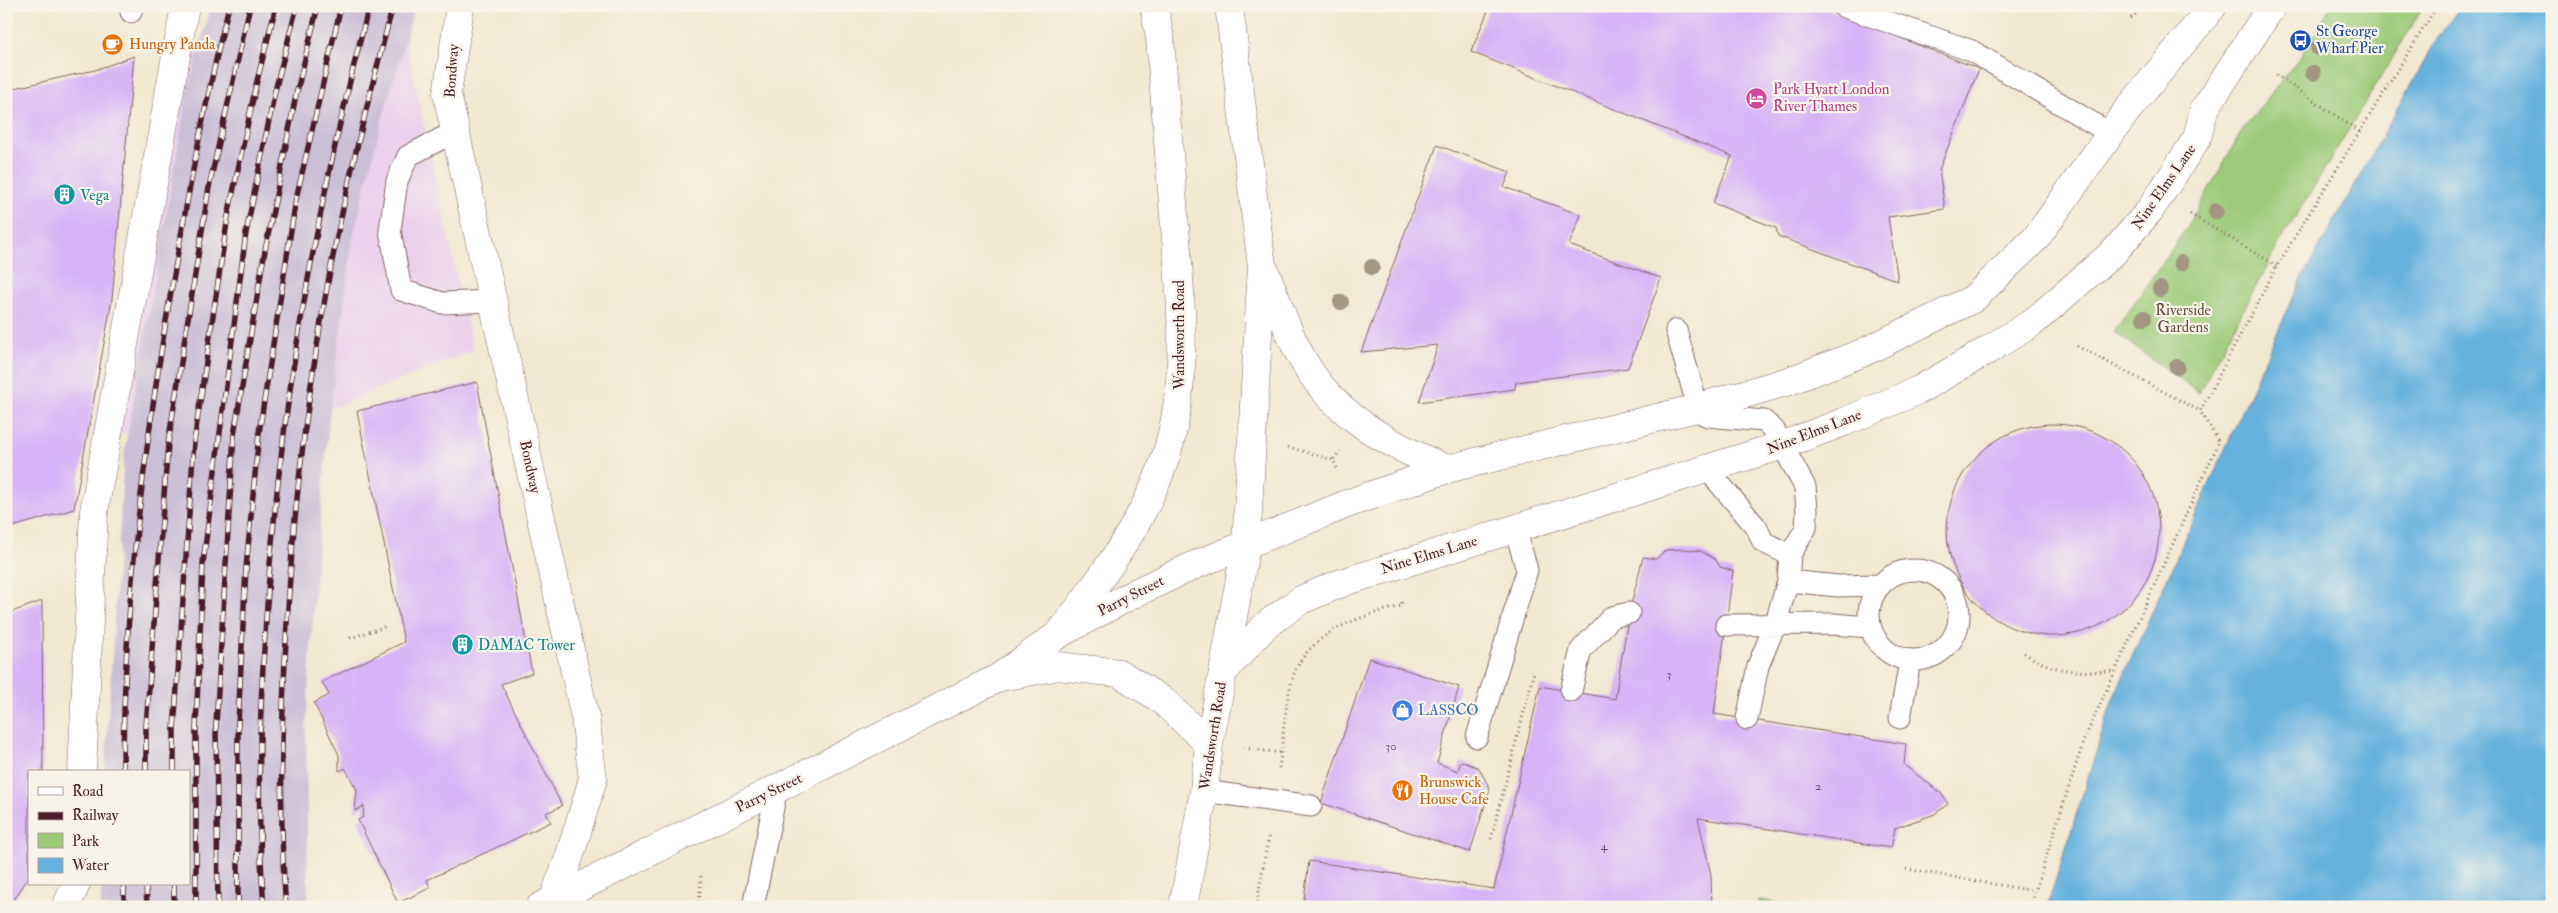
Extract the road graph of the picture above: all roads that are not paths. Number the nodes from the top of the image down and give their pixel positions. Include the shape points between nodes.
1 (185, 6) edge
2 (460, 6) edge
3 (1154, 6) edge
4 (1229, 6) edge
5 (1842, 6) edge
6 (2213, 6) edge
7 (2272, 6) edge
8 (456, 131) junction
9 (2111, 134) junction
10 (1262, 266) junction
11 (493, 301) junction
12 (1676, 330) dead end
13 (1695, 409) junction
14 (1783, 445) junction
15 (1447, 469) junction
16 (1708, 470) junction
17 (1515, 528) junction
18 (1246, 545) junction
19 (1790, 554) junction
20 (1788, 581) junction
21 (1879, 585) junction
22 (1629, 613) dead end
23 (1775, 625) junction
24 (1726, 626) dead end
25 (1869, 627) junction
26 (1059, 634) junction
27 (1910, 661) junction
28 (1223, 672) junction
29 (998, 678) junction
30 (1571, 692) dead end
31 (1900, 718) dead end
32 (1747, 719) dead end
33 (1478, 737) dead end
34 (1209, 744) junction
35 (82, 770) edge
36 (778, 788) junction
37 (1204, 791) junction
38 (1311, 806) dead end
39 (75, 886) edge
40 (556, 905) edge
41 (66, 907) edge
42 (754, 907) edge
43 (1183, 907) edge

1 - 35 main road via 94,511
2 - 8 main road, Bondway via 448,94
3 - 26 main road, Wandsworth Road via 1160,38 1179,274 1181,382 1176,417 1156,482 1122,548
4 - 10 main road, Wandsworth Road
5 - 9 lane via 1972,51
6 - 9 main road
7 - 14 main road, Nine Elms Lane via 2204,110 2198,138 2150,210 2114,252 2032,323 1919,390
8 - 11 main road, Bondway
8 - 11 lane via 408,156 397,182 390,230 401,290 442,303
9 - 13 main road via 2036,238 1973,299 1862,352 1789,380
10 - 15 main road, Wandsworth Road via 1303,360 1326,390 1363,427 1396,447
10 - 18 main road, Wandsworth Road
11 - 40 main road, Bondway via 585,718 593,779
12 - 13 lane
13 - 14 lane via 1708,416 1764,421
13 - 15 main road
14 - 16 main road, Nine Elms Lane
14 - 19 lane via 1804,487 1808,510 1806,528
15 - 18 main road via 1352,502
16 - 17 main road, Nine Elms Lane
16 - 19 lane via 1757,528 1763,542
17 - 28 main road, Nine Elms Lane via 1376,571 1301,600 1266,625
17 - 33 lane via 1527,570
18 - 26 main road, Parry Street via 1159,581
18 - 28 main road, Wandsworth Road
19 - 20 lane
20 - 21 lane via 1838,586
20 - 23 lane
21 - 25 lane via 1868,612
21 - 27 lane via 1892,575 1913,570 1929,572 1944,580 1954,593 1959,608 1956,633 1941,652 1927,659
22 - 30 lane via 1612,617 1581,650
23 - 24 lane
23 - 25 lane
23 - 32 lane via 1758,666
25 - 27 lane via 1876,642 1888,653
26 - 29 main road, Parry Street
27 - 31 lane
28 - 34 main road, Wandsworth Road
29 - 34 main road, Parry Street via 1058,666 1119,673 1162,700
29 - 36 main road, Parry Street
34 - 37 main road, Wandsworth Road
36 - 40 main road, Parry Street
36 - 42 lane
37 - 38 lane
37 - 43 main road, Wandsworth Road
39 - 41 main road

